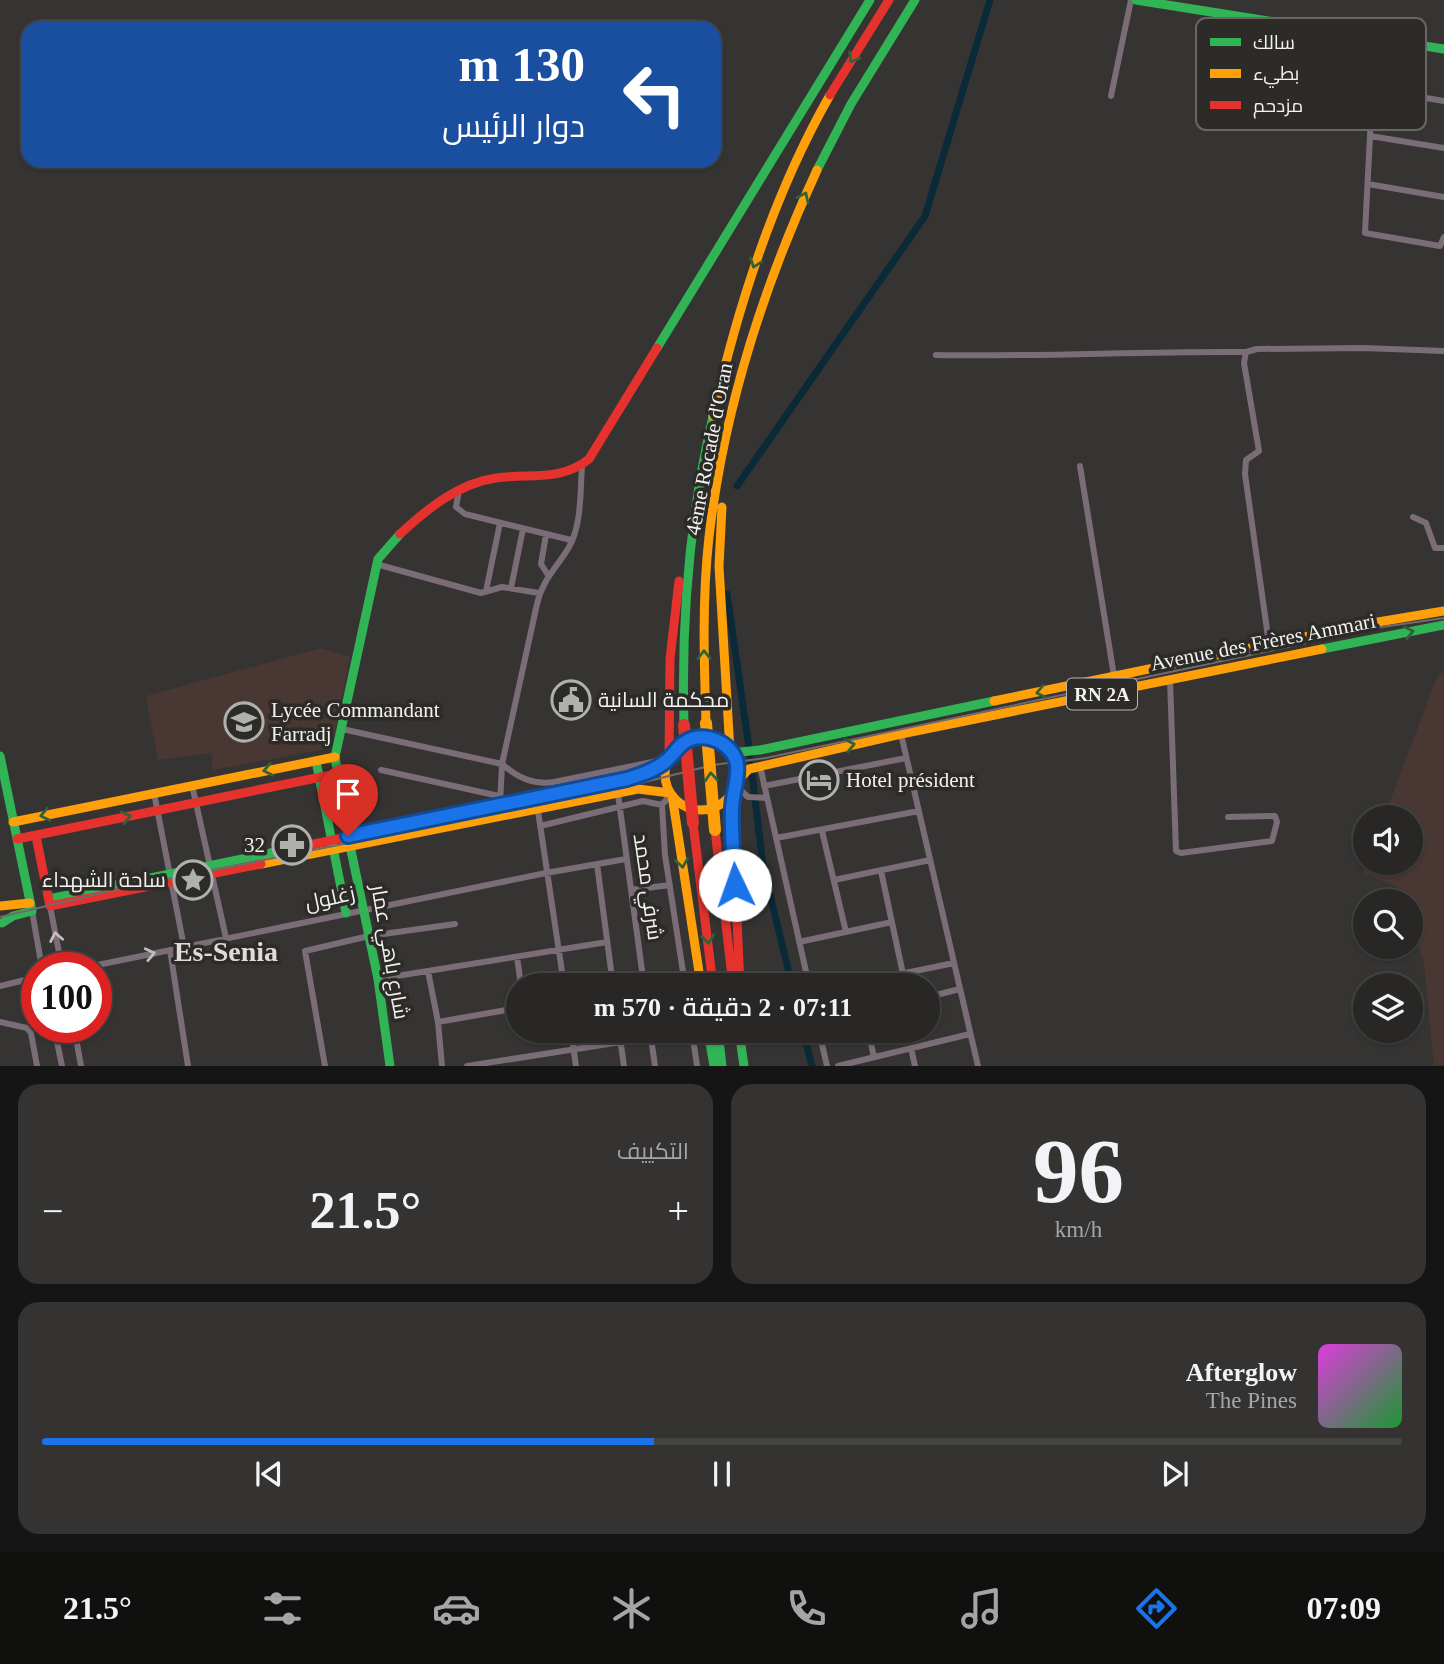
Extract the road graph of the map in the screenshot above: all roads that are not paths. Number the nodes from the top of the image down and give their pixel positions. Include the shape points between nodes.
1 (870, 0) edge
2 (889, 0) edge
3 (915, 0) edge
4 (1133, 0) edge
5 (1248, 18) edge
6 (1426, 46) edge
7 (1444, 49) edge
8 (1111, 96) dead end
9 (1426, 98) edge
10 (1444, 101) edge
11 (1370, 130) edge
12 (1370, 136) junction
13 (1444, 148) edge
14 (1368, 184) junction
15 (1444, 197) edge
16 (1444, 237) edge
17 (1444, 351) edge
18 (1246, 352) junction
19 (936, 355) dead end
20 (732, 411) junction
21 (704, 454) junction
22 (582, 466) junction
23 (1080, 466) dead end
24 (459, 490) junction
25 (442, 499) junction
26 (456, 507) junction
27 (1413, 517) dead end
28 (500, 523) junction
29 (523, 529) junction
30 (546, 535) junction
31 (571, 540) junction
32 (1444, 548) edge
33 (376, 564) junction
34 (548, 575) junction
35 (511, 588) junction
36 (486, 591) junction
37 (540, 593) junction
38 (1444, 611) edge
39 (1444, 625) edge
40 (1269, 644) junction
41 (1114, 677) junction
42 (1170, 680) junction
43 (342, 729) junction
44 (901, 734) junction
45 (735, 752) junction
46 (0, 756) edge
47 (335, 757) junction
48 (906, 758) junction
49 (668, 759) junction
50 (316, 761) junction
51 (502, 764) junction
52 (755, 767) junction
53 (380, 770) dead end
54 (546, 773) dead end
55 (336, 774) junction
56 (319, 777) junction
57 (547, 783) junction
58 (192, 785) junction
59 (736, 785) junction
60 (764, 786) junction
61 (153, 793) junction
62 (669, 797) junction
63 (759, 798) junction
64 (499, 800) junction
65 (618, 800) junction
66 (197, 803) junction
67 (158, 810) junction
68 (538, 811) junction
69 (919, 811) junction
70 (1228, 817) dead end
71 (13, 822) junction
72 (540, 826) junction
73 (822, 831) junction
74 (36, 836) junction
75 (776, 838) junction
76 (17, 839) junction
77 (349, 841) junction
78 (332, 844) junction
79 (626, 859) junction
80 (930, 860) junction
81 (597, 864) junction
82 (210, 870) junction
83 (881, 870) junction
84 (546, 873) junction
85 (171, 878) junction
86 (834, 880) junction
87 (670, 885) junction
88 (631, 890) junction
89 (50, 903) junction
90 (31, 907) junction
91 (0, 908) edge
92 (364, 909) junction
93 (346, 913) junction
94 (892, 922) junction
95 (456, 924) dead end
96 (1, 925) edge
97 (846, 932) junction
98 (369, 936) junction
99 (226, 938) junction
100 (607, 942) junction
101 (799, 942) junction
102 (184, 947) junction
103 (170, 950) junction
104 (558, 951) junction
105 (40, 952) edge
106 (59, 952) edge
107 (517, 957) junction
108 (112, 962) edge
109 (954, 963) junction
110 (428, 971) junction
111 (519, 973) edge
112 (562, 973) edge
113 (611, 973) edge
114 (642, 973) edge
115 (683, 973) edge
116 (699, 973) edge
117 (712, 973) edge
118 (732, 973) edge
119 (739, 973) edge
120 (806, 973) edge
121 (899, 973) edge
122 (908, 973) edge
123 (378, 979) junction
124 (21, 981) edge
125 (0, 986) edge
126 (960, 989) junction
127 (940, 994) edge
128 (506, 1010) edge
129 (0, 1022) edge
130 (438, 1022) junction
131 (970, 1034) junction
132 (57, 1043) edge
133 (77, 1043) edge
134 (573, 1043) edge
135 (615, 1043) edge
136 (621, 1043) edge
137 (652, 1043) edge
138 (694, 1043) edge
139 (710, 1043) edge
140 (719, 1043) edge
141 (742, 1043) edge
142 (822, 1043) edge
143 (911, 1048) junction
144 (574, 1050) junction
145 (871, 1060) edge
146 (743, 1063) edge
147 (492, 1064) edge
148 (37, 1066) edge
149 (62, 1066) edge
150 (81, 1066) edge
151 (188, 1066) edge
152 (326, 1066) edge
153 (390, 1066) edge
154 (442, 1066) edge
155 (467, 1066) edge
156 (576, 1066) edge
157 (624, 1066) edge
158 (655, 1066) edge
159 (697, 1066) edge
160 (714, 1066) edge
161 (722, 1066) edge
162 (827, 1066) edge
163 (838, 1066) edge
164 (915, 1066) edge
165 (978, 1066) edge

1 - 22 main road
2 -> 21 main road, 4ème Rocade d'Oran via 821,111 774,214 743,298
20 -> 3 main road, 4ème Rocade d'Oran via 761,305 795,217 839,125
4 - 5 main road
4 - 8 street
6 - 7 main road
9 - 10 street
11 - 12 street
12 - 13 street
12 - 14 street
14 - 15 street
14 - 16 street via 1365,233 1440,246
17 - 18 street
18 - 19 street
18 - 40 street via 1259,452 1246,460 1245,474
20 - 45 main road via 719,538
118 -> 20 main road, 4ème Rocade d'Oran, bridge via 706,723 704,627 709,539
21 - 49 main road via 675,611
21 -> 117 main road, 4ème Rocade d'Oran, bridge via 686,576 684,726
22 - 24 main road via 559,476 482,480
22 - 31 street
23 - 41 street
24 - 25 main road
24 - 26 street
25 - 26 street
25 - 33 main road via 387,545
26 - 28 street via 465,514
27 - 32 street via 1426,523 1435,548
28 - 29 street
28 - 36 street
29 - 30 street
29 - 35 street
30 - 31 street
30 - 34 street via 541,564
31 - 34 street
33 - 36 street
33 - 43 main road, شارع باهي عمار
34 - 37 street
35 - 36 street
35 - 37 street
37 - 51 street
38 - 40 main road, Avenue des Frères Ammari / RN 2A
42 -> 39 main road, Avenue des Frères Ammari / RN 2A
40 - 41 main road, Avenue des Frères Ammari / RN 2A
41 -> 45 main road, Avenue des Frères Ammari / RN 2A
42 - 44 main road, Avenue des Frères Ammari / RN 2A
42 - 70 street via 1176,851 1272,841 1275,816
43 - 47 main road, شارع باهي عمار
43 - 51 street
44 - 48 street
52 -> 44 main road, Avenue des Frères Ammari / RN 2A
45 - 49 main road via 703,737 683,743
45 - 59 main road
46 - 71 main road
47 - 50 main road
47 - 55 main road, شارع باهي عمار
48 - 60 street
48 - 69 street
49 - 57 street
49 - 62 main road
49 - 64 main road via 627,779
50 - 56 main road
50 -> 58 main road
51 - 57 street via 529,781
51 - 64 street
52 - 59 main road via 742,774
52 - 60 street
53 - 64 street
54 - 57 street
55 - 56 main road
55 - 77 main road, شارع باهي عمار
56 - 66 main road
56 - 78 main road
58 - 61 main road
58 - 66 street
59 - 62 main road via 725,802 710,810 685,807
59 - 63 street
59 - 119 main road via 732,810
60 - 63 street
61 - 67 street
61 -> 71 main road
62 - 65 main road via 645,789
62 - 87 street
62 -> 116 main road
63 - 75 street
64 - 77 main road
65 - 68 main road
65 - 72 street
65 - 79 street, شرفي محمد
66 - 67 main road
66 - 82 street
74 -> 67 main road
67 - 85 street
68 - 72 street
68 - 77 main road
69 - 73 street
69 - 80 street
71 - 76 main road
72 - 84 street
73 - 75 street
73 - 86 street
74 - 76 main road
74 - 89 main road
75 - 101 street
76 - 90 main road
77 - 78 main road
77 - 92 main road, شارع باهي عمار
78 - 82 main road
78 - 93 main road
79 - 81 street, زغلول
79 - 88 street, شرفي محمد
80 - 83 street
80 - 109 street
81 - 84 street, زغلول
81 - 100 street
82 - 85 main road
82 - 99 street
83 - 86 street
83 - 94 street
84 - 92 street, زغلول
84 - 104 street
85 - 89 main road
85 - 102 street
86 - 97 street
87 - 88 street
87 - 115 street
88 - 114 street, شرفي محمد
89 - 90 main road
106 -> 89 street
90 - 91 main road
90 - 96 main road
90 - 105 street
91 - 96 main road
92 - 93 street, زغلول
92 - 98 main road, شارع باهي عمار
93 - 99 street, زغلول
94 - 97 street
94 - 121 street
95 - 98 street
97 - 101 street
98 - 123 main road, شارع باهي عمار
98 - 152 street via 304,951
99 - 102 street, زغلول
100 - 104 street
100 - 113 street
101 - 120 street
102 - 103 street, زغلول
108 -> 103 street, زغلول
103 - 151 street
104 - 107 street
104 - 112 street
107 - 110 street
107 - 111 street
109 - 122 street
109 - 126 street
110 - 123 street
110 - 130 street
123 - 153 main road, شارع باهي عمار
124 - 125 street
126 - 127 street
126 - 131 street
128 - 130 street
129 - 148 street via 27,1028
130 - 154 street
131 - 143 street
131 - 165 street
132 - 149 street
133 - 150 street
134 - 144 street
135 - 144 street
136 - 157 street
137 - 158 street
138 - 159 street
139 - 160 main road
140 - 161 main road
141 - 146 main road
142 - 162 street
143 - 145 street
143 - 164 street
144 - 147 street
144 - 156 street
145 - 163 street
147 - 155 street

